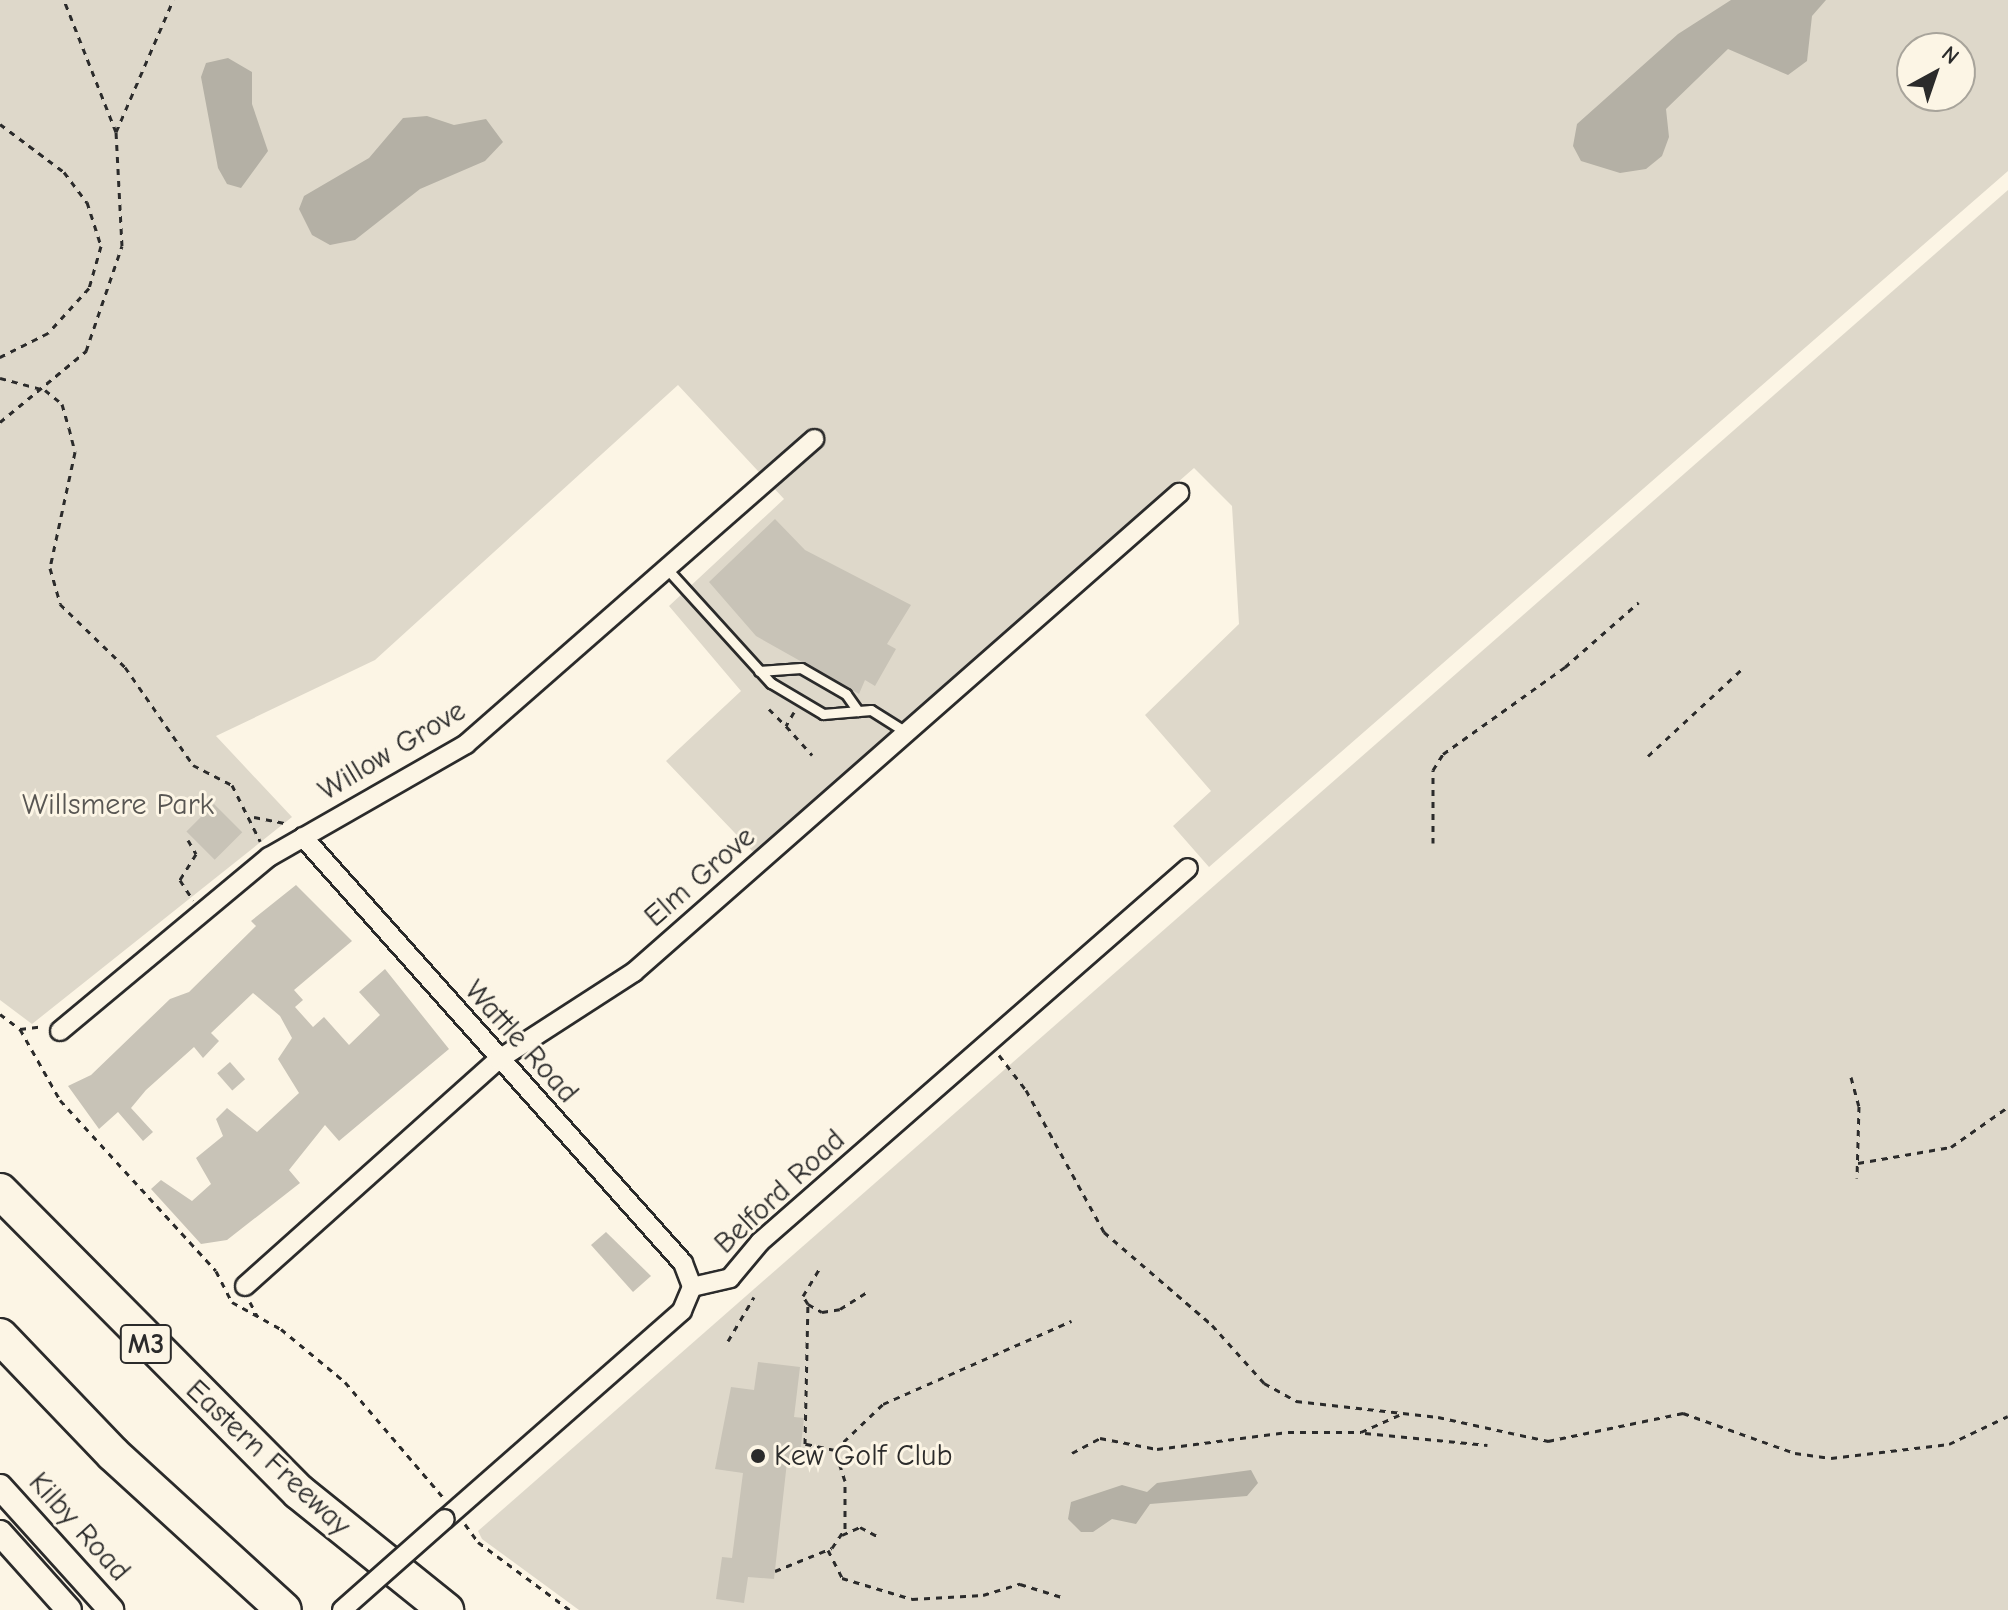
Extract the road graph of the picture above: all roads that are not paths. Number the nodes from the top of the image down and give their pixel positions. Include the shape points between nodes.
1 (814, 439) dead end
2 (1179, 493) dead end
3 (668, 570) junction
4 (759, 671) junction
5 (858, 711) junction
6 (906, 732) junction
7 (303, 837) junction
8 (1188, 868) dead end
9 (60, 1031) road end
10 (498, 1060) junction
11 (0, 1191) edge
12 (245, 1286) dead end
13 (692, 1287) junction
14 (0, 1336) edge
15 (2, 1492) edge
16 (0, 1533) edge
17 (69, 1610) edge
18 (111, 1610) edge
19 (284, 1610) edge
20 (342, 1610) edge
21 (446, 1610) edge

1 - 3 street, Willow Grove
2 - 6 street, Elm Grove
3 - 4 lane
3 - 7 street, Willow Grove via 466,744
4 - 5 lane via 823,714
4 - 5 lane via 801,668 846,694
5 - 6 lane via 871,710
6 - 10 street, Elm Grove via 634,972
7 - 9 street, Willow Grove via 269,857
7 - 10 street, Wattle Road
8 - 13 street, Belford Road via 760,1242 730,1278
10 - 12 street, Elm Grove
10 - 13 street, Wattle Road via 683,1263
11 - 21 highway, Eastern Freeway / M3 via 299,1492
13 - 20 street, bridge via 682,1311
14 - 19 highway via 113,1454
15 - 18 street, Kilby Road
16 - 17 street, Kilby Road

